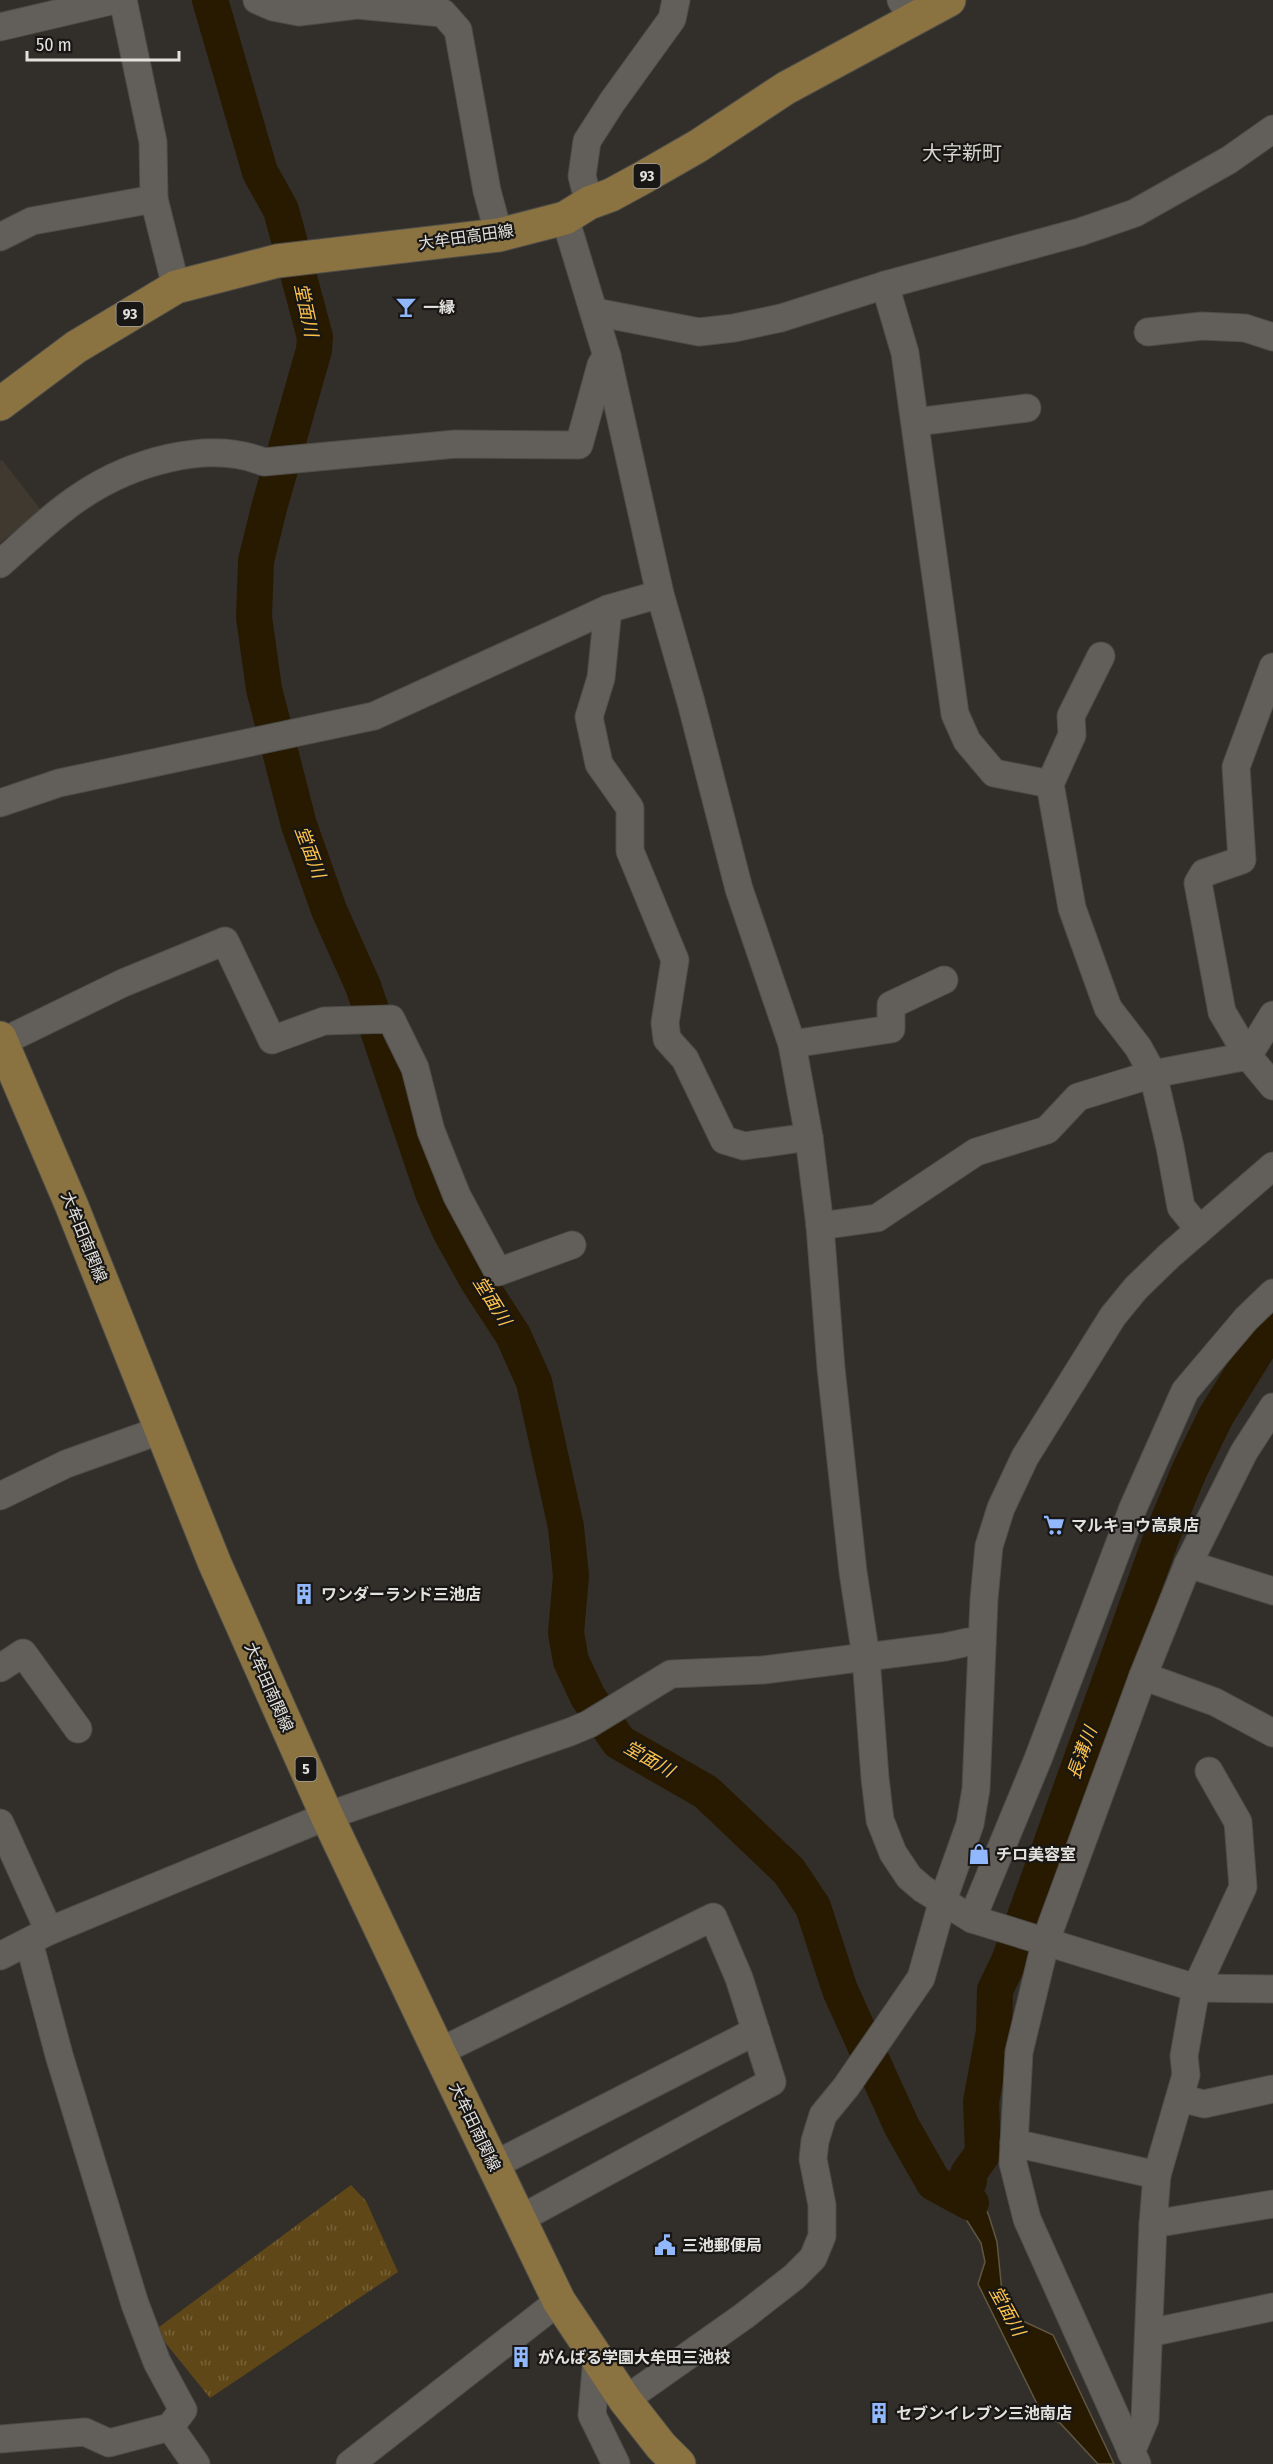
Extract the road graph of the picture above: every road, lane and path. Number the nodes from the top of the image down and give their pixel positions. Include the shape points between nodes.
1 (115, 0) edge
2 (123, 0) edge
3 (257, 0) edge
4 (676, 0) edge
5 (949, 0) edge
6 (447, 6) edge
7 (908, 10) edge
8 (0, 27) edge
9 (1273, 129) edge
10 (154, 199) junction
11 (577, 210) junction
12 (499, 236) junction
13 (0, 237) edge
14 (885, 285) junction
15 (176, 287) junction
16 (595, 312) junction
17 (1148, 332) dead end
18 (1273, 337) edge
19 (607, 356) junction
20 (0, 404) edge
21 (1027, 408) dead end
22 (916, 422) junction
23 (0, 564) edge
24 (660, 594) junction
25 (608, 609) junction
26 (1101, 656) dead end
27 (1273, 667) edge
28 (1050, 784) junction
29 (0, 802) edge
30 (944, 980) dead end
31 (1273, 1015) edge
32 (1, 1040) edge
33 (792, 1044) junction
34 (1248, 1056) junction
35 (1153, 1074) junction
36 (1273, 1086) edge
37 (809, 1137) junction
38 (1273, 1166) edge
39 (820, 1226) junction
40 (1199, 1229) junction
41 (572, 1245) dead end
42 (1273, 1293) edge
43 (1273, 1407) edge
44 (161, 1430) junction
45 (0, 1496) edge
46 (1188, 1564) junction
47 (1273, 1591) edge
48 (982, 1643) junction
49 (866, 1657) junction
50 (0, 1668) edge
51 (1143, 1676) junction
52 (78, 1729) dead end
53 (1273, 1733) edge
54 (1209, 1771) dead end
55 (327, 1816) junction
56 (0, 1823) edge
57 (943, 1900) junction
58 (972, 1918) junction
59 (39, 1936) junction
60 (1046, 1940) junction
61 (0, 1956) edge
62 (1196, 1988) junction
63 (1273, 1989) edge
64 (756, 2031) junction
65 (439, 2052) junction
66 (1273, 2089) edge
67 (1180, 2098) junction
68 (1014, 2144) junction
69 (494, 2165) junction
70 (1157, 2175) junction
71 (1273, 2204) edge
72 (520, 2219) junction
73 (1153, 2224) junction
74 (559, 2301) junction
75 (1273, 2307) edge
76 (1149, 2333) junction
77 (597, 2357) junction
78 (625, 2400) junction
79 (170, 2427) junction
80 (0, 2439) edge
81 (1134, 2458) edge
82 (196, 2464) edge
83 (350, 2464) edge
84 (616, 2464) edge
85 (679, 2464) edge

1 - 8 street
2 - 10 street via 153,142
3 - 6 street via 299,12 357,5
4 - 11 street via 672,20 587,141
5 - 7 main road, 大牟田高田線 / 93
6 - 12 street via 458,30
7 - 11 main road, 大牟田高田線 / 93 via 698,146
9 - 14 street via 1229,160 1135,213 1080,232
10 - 13 street via 32,221
10 - 15 street
11 - 12 main road, 大牟田高田線 / 93
11 - 16 street
12 - 15 main road, 大牟田高田線 / 93 via 277,261
14 - 16 street via 781,318 699,332
14 - 22 street via 905,353
15 - 20 main road, 大牟田高田線 / 93 via 76,347
16 - 19 street
17 - 18 street via 1245,328
19 - 23 street via 601,365 579,445 456,444 264,462 245,454 196,452 121,475 81,495
19 - 24 street
21 - 22 street
22 - 28 street via 955,714 967,741 994,773
24 - 25 street
24 - 33 street via 740,889
25 - 29 street via 374,716 59,783
25 - 37 street via 601,678 589,717 599,764 630,808 630,851 675,960 665,1023 667,1039 685,1059 724,1140 744,1146
26 - 28 street via 1071,716 1072,735
27 - 34 street via 1236,767 1242,860 1204,873 1198,883 1222,1012
28 - 35 street via 1072,908 1108,1008
30 - 33 street via 891,1005 891,1029
31 - 34 street
32 - 41 street via 225,941 272,1040 324,1021 391,1019 415,1068 431,1131 457,1196 498,1272
32 - 44 main road, 大牟田南関線 / 5
33 - 37 street
34 - 35 street
34 - 36 street
35 - 39 street via 1078,1097 1047,1130 976,1152 877,1218
35 - 40 street via 1181,1207
37 - 39 street
38 - 40 street
39 - 49 street via 834,1401
40 - 48 street via 1136,1288 1113,1316 1025,1458 1000,1508 989,1546
42 - 58 street via 1185,1391 1133,1508 1038,1759
43 - 46 street via 1244,1452
44 - 45 street via 66,1464
44 - 55 main road, 大牟田南関線 / 5 via 215,1564
46 - 47 street
46 - 51 street
48 - 49 street
48 - 57 street via 976,1790 970,1824
49 - 55 street via 763,1670 671,1674 600,1717
49 - 57 street via 880,1820 893,1853 909,1877
50 - 52 street via 23,1653
51 - 53 street via 1215,1701
51 - 60 street
54 - 62 street via 1239,1821 1243,1887
55 - 59 street
55 - 65 main road, 大牟田南関線 / 5
56 - 59 street
57 - 58 street
57 - 78 street via 921,1978 824,2115 813,2159 822,2205 822,2236 813,2258 744,2316
58 - 60 street
59 - 61 street
59 - 79 street via 62,2065 135,2304 157,2362 183,2410
60 - 62 street
60 - 68 street via 1018,2052
62 - 63 street
62 - 67 street
64 - 65 street via 740,1978 713,1917
64 - 69 street
64 - 72 street via 772,2082
65 - 69 main road, 大牟田南関線 / 5
66 - 67 street via 1204,2104
67 - 70 street
68 - 70 street
68 - 81 street via 1013,2163 1027,2219
69 - 72 main road, 大牟田南関線 / 5
70 - 73 street
71 - 73 street
72 - 74 main road, 大牟田南関線 / 5
73 - 76 street
74 - 77 main road, 大牟田南関線 / 5
74 - 83 street
75 - 76 street
76 - 81 street via 1145,2419
77 - 78 main road, 大牟田南関線 / 5
77 - 84 street via 592,2415
78 - 85 main road, 大牟田南関線 / 5
79 - 80 street via 109,2443 85,2432
79 - 82 street

